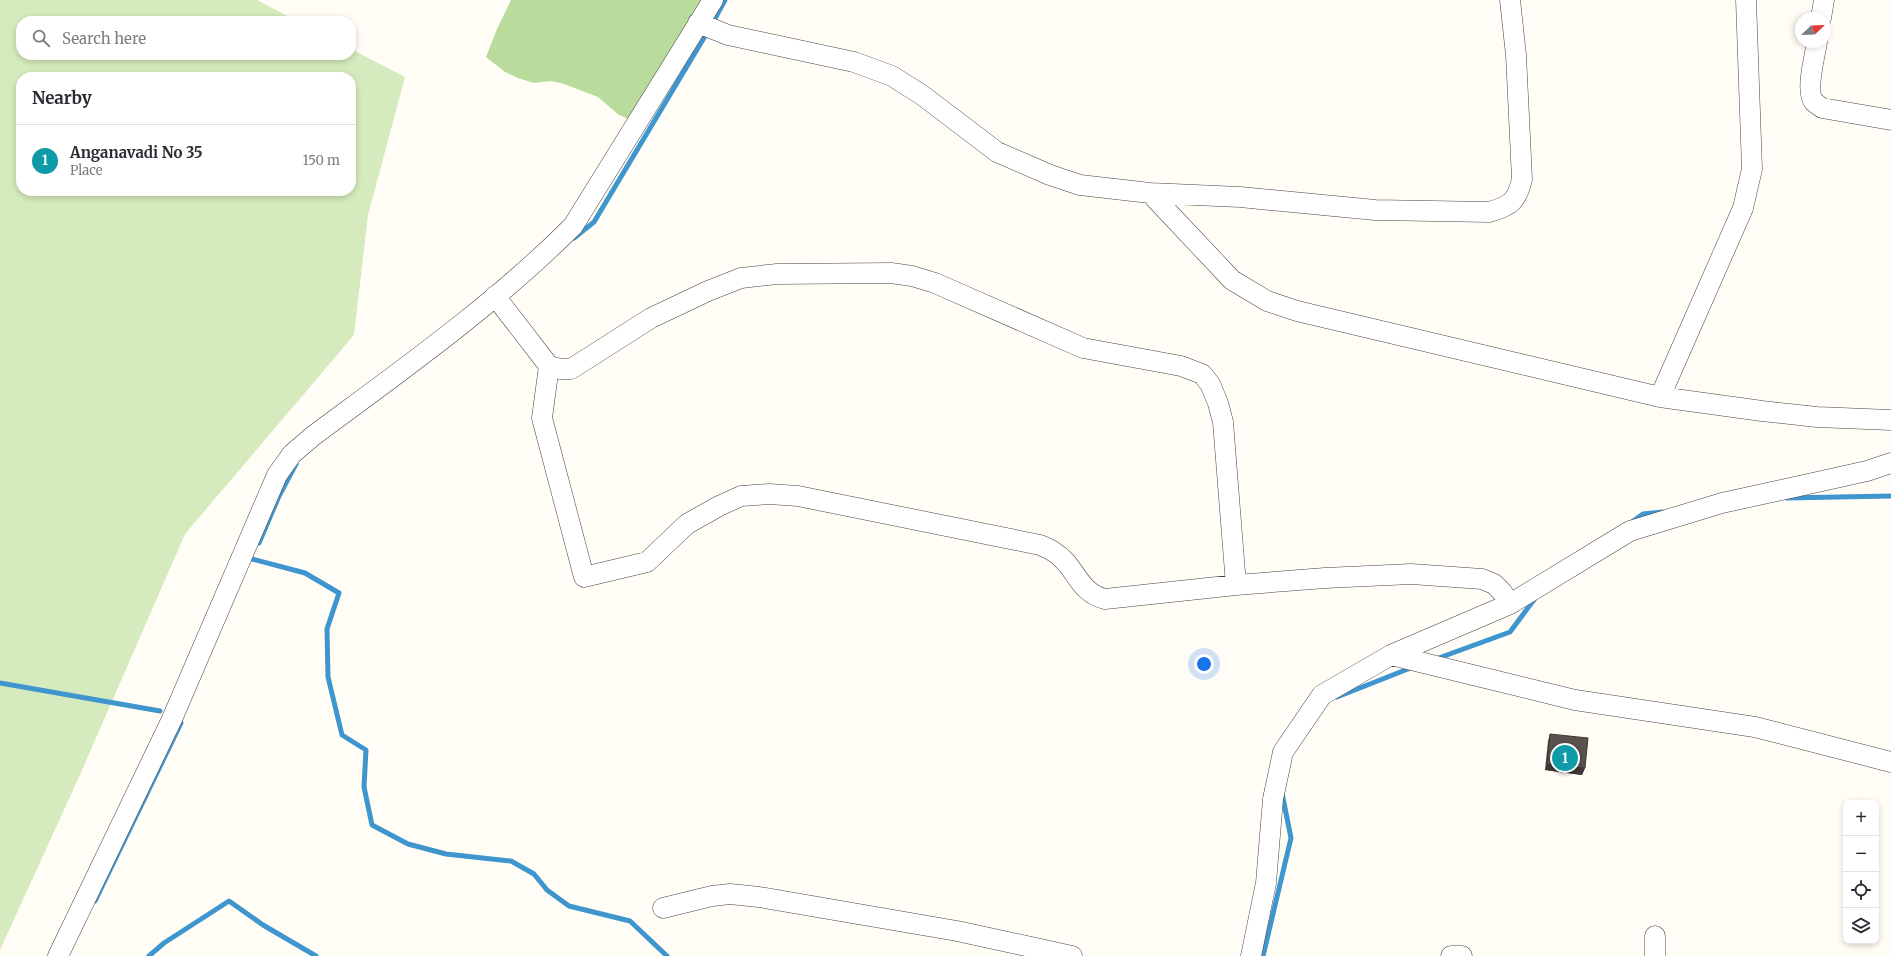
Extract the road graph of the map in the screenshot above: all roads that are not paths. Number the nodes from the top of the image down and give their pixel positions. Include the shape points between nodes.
1 (713, 0) edge
2 (1510, 0) edge
3 (1746, 0) edge
4 (1824, 0) edge
5 (1822, 12) edge
6 (701, 25) junction
7 (1816, 48) edge
8 (1891, 120) edge
9 (1150, 193) junction
10 (495, 296) junction
11 (549, 366) junction
12 (1660, 397) junction
13 (1891, 420) edge
14 (1891, 463) edge
15 (1236, 585) junction
16 (1510, 604) junction
17 (1390, 655) junction
18 (1891, 762) edge
19 (663, 908) dead end
20 (1654, 936) dead end
21 (58, 956) edge
22 (1072, 956) edge
23 (1252, 956) edge
24 (1450, 956) edge
25 (1462, 956) edge
26 (1655, 956) edge

1 - 6 street
2 - 9 street via 1516,55 1522,179 1514,202 1501,209 1489,212 1374,210 1240,197
3 - 12 street via 1752,169 1743,208
4 - 5 street
6 - 9 street via 728,35 854,62 892,76 922,95 997,152 1080,185
6 - 10 street via 573,226
7 - 8 street via 1811,83 1814,103 1822,108
9 - 12 street via 1232,280 1267,301 1304,313
10 - 11 street
10 - 21 street via 463,324 313,436 292,454 277,475 172,719
11 - 15 street via 571,369 651,318 741,278 777,274 891,273 935,283 1083,348 1181,366 1202,374 1210,384 1223,422
11 - 15 street via 542,418 584,577 647,562 687,524 719,506 742,496 769,494 798,496 1040,545 1055,552 1083,588 1095,597 1105,600
12 - 13 street via 1786,414
14 - 16 street via 1867,471 1722,503 1630,531
15 - 16 street via 1411,574 1468,577 1494,584
16 - 17 street
17 - 18 street via 1575,700 1755,727
17 - 23 street via 1322,695 1283,752 1273,799 1266,883
19 - 22 street via 712,896 730,894 759,897 957,931
20 - 26 street
24 - 25 street

